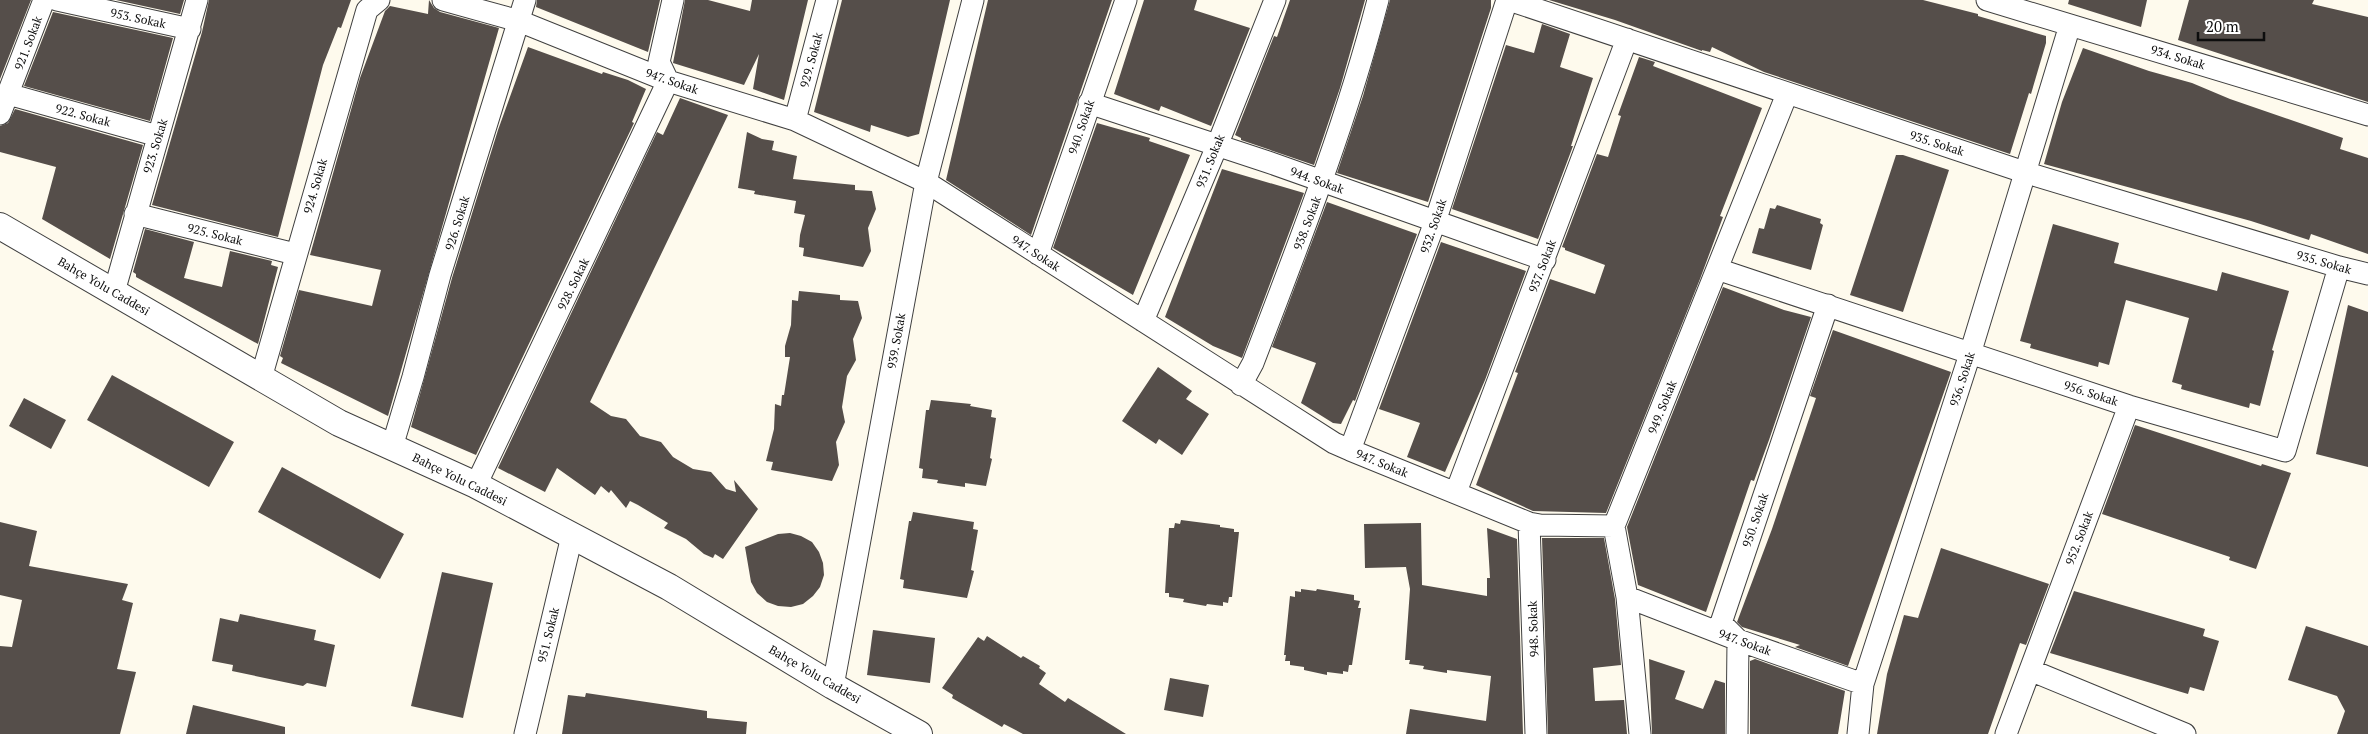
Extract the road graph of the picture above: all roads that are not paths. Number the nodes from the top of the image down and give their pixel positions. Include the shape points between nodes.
1 (44, 0) edge
2 (57, 0) edge
3 (197, 0) edge
4 (379, 0) edge
5 (442, 0) edge
6 (525, 0) edge
7 (673, 0) edge
8 (827, 0) edge
9 (973, 0) edge
10 (1126, 0) edge
11 (1275, 0) edge
12 (1378, 0) edge
13 (1508, 0) edge
14 (1987, 0) edge
15 (121, 8) edge
16 (519, 21) junction
17 (2070, 25) junction
18 (190, 29) junction
19 (1627, 39) junction
20 (668, 81) junction
21 (8, 94) junction
22 (1787, 94) junction
23 (1089, 103) junction
24 (0, 114) edge
25 (2368, 115) edge
26 (795, 120) junction
27 (158, 136) junction
28 (1217, 146) junction
29 (2024, 172) junction
30 (926, 182) junction
31 (1322, 182) junction
32 (135, 214) junction
33 (1435, 222) junction
34 (0, 226) edge
35 (295, 254) junction
36 (1038, 254) junction
37 (1544, 260) junction
38 (2339, 267) junction
39 (1717, 269) junction
40 (2368, 274) edge
41 (114, 292) junction
42 (1828, 305) junction
43 (1144, 321) junction
44 (1970, 354) junction
45 (261, 378) junction
46 (1241, 385) junction
47 (2129, 406) junction
48 (392, 447) junction
49 (1350, 450) junction
50 (476, 485) junction
51 (1456, 492) junction
52 (1529, 523) junction
53 (1614, 526) junction
54 (572, 536) junction
55 (1628, 597) junction
56 (1738, 640) junction
57 (2030, 670) junction
58 (1863, 684) junction
59 (833, 686) junction
60 (524, 734) edge
61 (919, 734) edge
62 (1536, 734) edge
63 (1640, 734) edge
64 (1737, 734) edge
65 (1858, 734) edge
66 (2006, 734) edge
67 (2185, 734) edge

1 - 21 street, 921. Sokak
2 - 15 street, 953. Sokak
3 - 18 street, 923. Sokak
4 - 35 street, 924. Sokak via 367,10
5 - 16 street, 947. Sokak
6 - 16 street, 926. Sokak
7 - 20 street via 659,62
8 - 26 street, 929. Sokak
9 - 30 street, 939. Sokak
10 - 23 street, 940. Sokak
11 - 28 street, 931. Sokak
12 - 31 street, 938. Sokak via 1365,52
13 - 19 street, 935. Sokak
13 - 33 street, 932. Sokak
14 - 17 street, 934. Sokak
15 - 18 street, 953. Sokak
16 - 20 street, 947. Sokak
16 - 48 street, 926. Sokak via 440,275
17 - 25 street, 934. Sokak
17 - 29 street, 936. Sokak
18 - 27 street, 923. Sokak
19 - 22 street, 935. Sokak
19 - 37 street, 937. Sokak
20 - 26 street, 947. Sokak
20 - 50 street, 928. Sokak
21 - 24 street, 921. Sokak
21 - 27 street, 922. Sokak
22 - 29 street, 935. Sokak
22 - 39 street, 949. Sokak
23 - 28 street, 944. Sokak
23 - 36 street, 940. Sokak
26 - 30 street, 947. Sokak
27 - 32 street, 923. Sokak
28 - 31 street, 944. Sokak
28 - 43 street, 931. Sokak
29 - 38 street, 935. Sokak
29 - 44 street, 936. Sokak
30 - 36 street, 947. Sokak
30 - 59 street, 939. Sokak
31 - 33 street, 944. Sokak
31 - 46 street, 938. Sokak via 1253,363
32 - 35 street, 925. Sokak
32 - 41 street, 923. Sokak
33 - 37 street, 944. Sokak
33 - 49 street, 932. Sokak
34 - 41 street, Bahçe Yolu Caddesi
35 - 45 street, 924. Sokak
36 - 43 street, 947. Sokak
37 - 51 street, 937. Sokak
38 - 40 street, 935. Sokak
38 - 47 street, 956. Sokak via 2285,451
39 - 42 street, 956. Sokak
39 - 53 street, 949. Sokak
41 - 45 street, Bahçe Yolu Caddesi
42 - 44 street, 956. Sokak
42 - 56 street, 950. Sokak via 1721,623
43 - 46 street, 947. Sokak
44 - 47 street, 956. Sokak
44 - 58 street, 936. Sokak
45 - 48 street, Bahçe Yolu Caddesi via 338,423
46 - 49 street, 947. Sokak
47 - 57 street, 952. Sokak
48 - 50 street, Bahçe Yolu Caddesi
49 - 51 street, 947. Sokak
50 - 54 street, Bahçe Yolu Caddesi
51 - 52 street, 947. Sokak
52 - 53 street, 947. Sokak
52 - 62 street, 948. Sokak
53 - 55 street
54 - 59 street, Bahçe Yolu Caddesi via 669,588
54 - 60 street, 951. Sokak
55 - 56 street, 947. Sokak
55 - 63 street
56 - 58 street, 947. Sokak
56 - 64 street
57 - 66 street, 952. Sokak
57 - 67 street
58 - 65 street, 936. Sokak
59 - 61 street, Bahçe Yolu Caddesi

